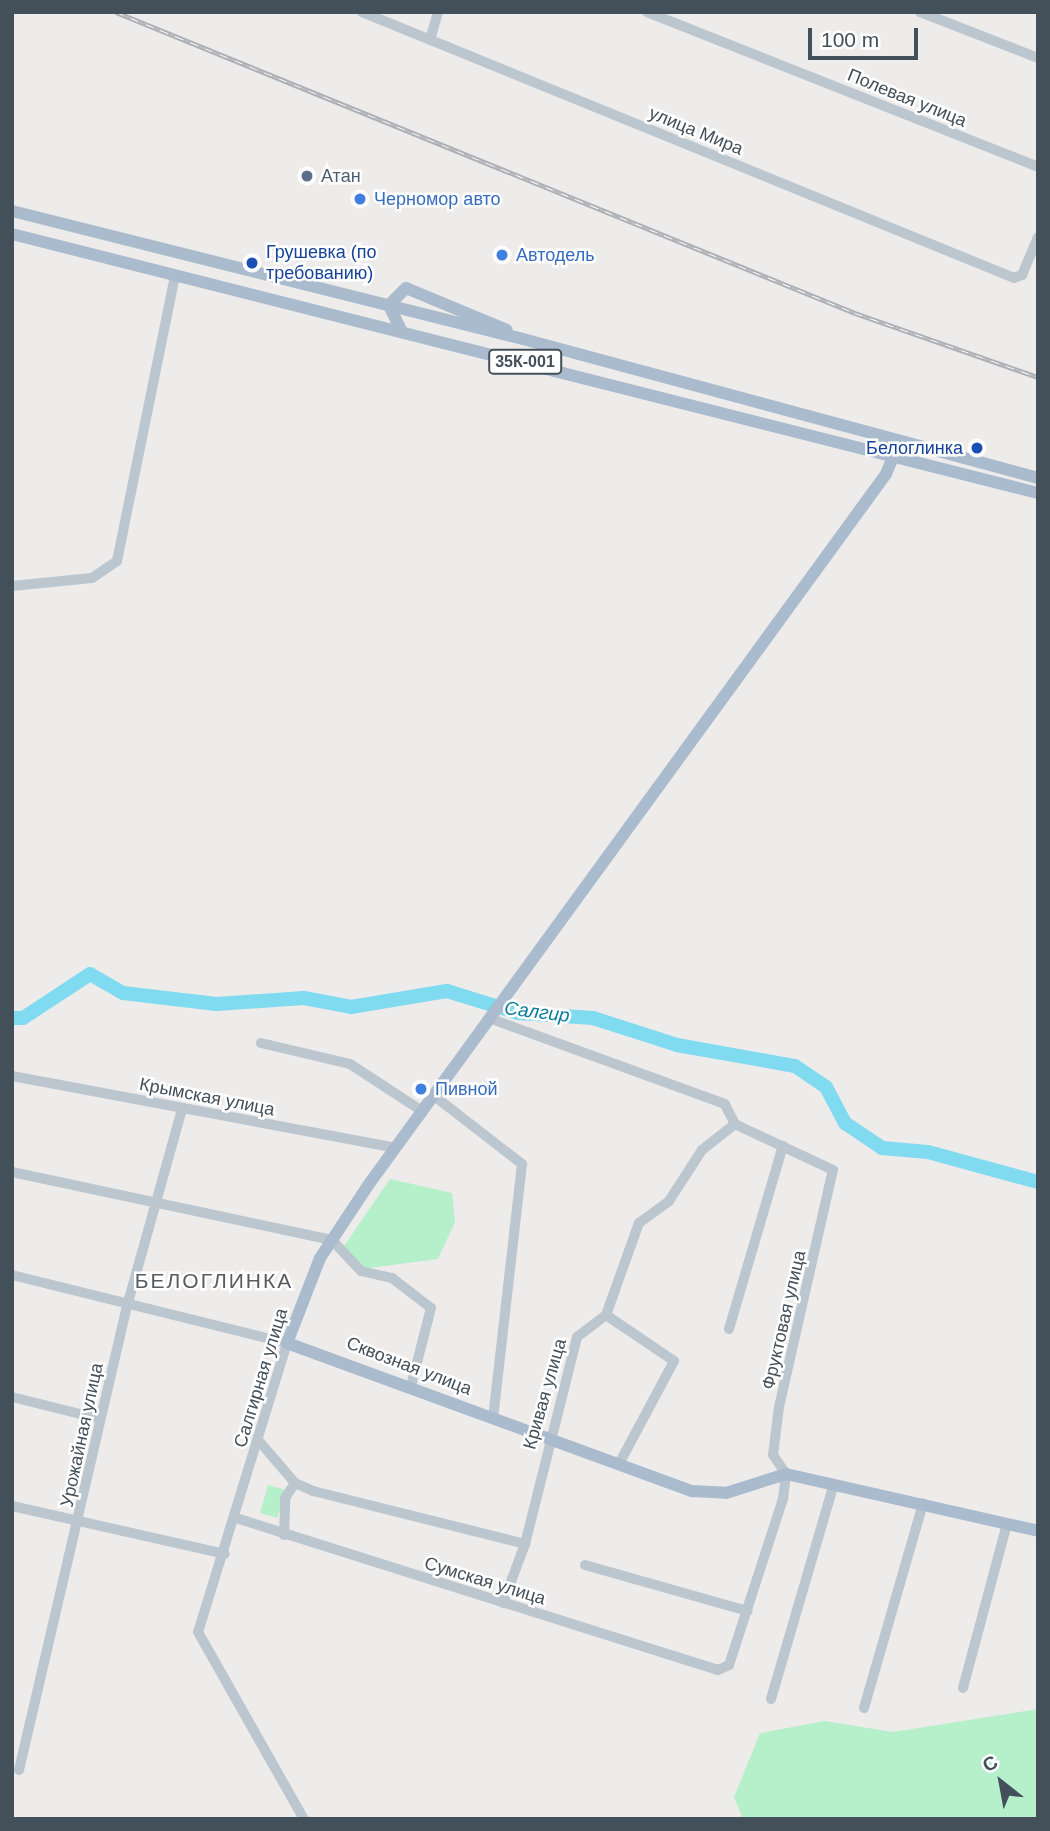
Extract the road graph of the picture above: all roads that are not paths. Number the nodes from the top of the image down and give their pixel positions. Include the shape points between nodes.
1 (362, 12) edge
2 (438, 12) edge
3 (648, 12) edge
4 (920, 12) edge
5 (430, 40) junction
6 (1038, 58) edge
7 (1038, 167) edge
8 (12, 211) edge
9 (12, 234) edge
10 (1038, 237) edge
11 (175, 275) junction
12 (390, 301) junction
13 (401, 330) junction
14 (523, 338) junction
15 (894, 455) junction
16 (1038, 478) edge
17 (1038, 493) edge
18 (12, 586) edge
19 (489, 1016) junction
20 (261, 1043) dead end
21 (12, 1076) edge
22 (433, 1095) junction
23 (182, 1109) junction
24 (422, 1111) junction
25 (735, 1124) junction
26 (783, 1146) junction
27 (395, 1148) junction
28 (12, 1172) edge
29 (160, 1203) junction
30 (332, 1240) junction
31 (12, 1275) edge
32 (129, 1299) junction
33 (606, 1315) junction
34 (729, 1329) dead end
35 (287, 1343) junction
36 (411, 1386) junction
37 (12, 1397) edge
38 (493, 1417) junction
39 (100, 1419) junction
40 (548, 1437) junction
41 (260, 1441) junction
42 (619, 1464) junction
43 (786, 1474) junction
44 (295, 1483) junction
45 (834, 1483) junction
46 (923, 1503) junction
47 (12, 1506) edge
48 (236, 1518) junction
49 (79, 1520) junction
50 (1007, 1524) junction
51 (1038, 1531) edge
52 (284, 1535) junction
53 (525, 1544) junction
54 (225, 1554) junction
55 (585, 1565) dead end
56 (503, 1603) junction
57 (748, 1611) junction
58 (963, 1688) dead end
59 (771, 1699) dead end
60 (864, 1708) dead end
61 (19, 1770) dead end
62 (304, 1819) edge

1 - 5 street, улица Мира
2 - 5 street
3 - 7 street, Полевая улица
4 - 6 street
5 - 10 street, улица Мира via 1019,278
8 - 12 main road via 368,300
9 - 11 main road, 35К-001
11 - 13 main road, 35К-001
11 - 18 street via 117,561 92,578
12 - 13 main road
12 - 14 main road, 35К-001
12 - 14 main road via 414,289
13 - 15 main road, 35К-001
14 - 16 main road, 35К-001
15 - 17 main road, 35К-001
15 - 19 main road, Салгирная улица via 886,474
19 - 22 main road, Салгирная улица
19 - 25 street via 725,1104
20 - 24 street via 350,1064
21 - 23 street, Крымская улица
22 - 24 main road, Салгирная улица
22 - 38 street via 522,1164
23 - 27 street, Крымская улица
23 - 29 street, Урожайная улица
24 - 27 main road, Салгирная улица
25 - 26 street
25 - 33 street via 702,1150 668,1201 639,1223
26 - 34 street
26 - 43 street, Фруктовая улица via 833,1170 779,1407 773,1455
27 - 30 main road, Салгирная улица
28 - 29 street
29 - 30 street
29 - 32 street, Урожайная улица
30 - 35 main road, Салгирная улица
30 - 36 street via 361,1270 392,1278 431,1308
31 - 32 street, Сквозная улица
32 - 35 street, Сквозная улица
32 - 39 street, Урожайная улица
33 - 40 street, Кривая улица via 577,1337
33 - 42 street via 674,1361
35 - 36 main road, Сквозная улица
35 - 41 street, Салгирная улица
36 - 38 main road, Сквозная улица
37 - 39 street
38 - 40 main road, Сквозная улица
39 - 49 street, Урожайная улица
40 - 42 main road, Сквозная улица
40 - 53 street, Кривая улица
41 - 44 street
41 - 48 street, Салгирная улица
42 - 43 main road, Сквозная улица via 708,1493
43 - 45 main road
43 - 57 street via 772,1542
44 - 52 street via 285,1498
44 - 53 street via 436,1526
45 - 46 main road
45 - 59 street
46 - 50 main road
46 - 60 street
47 - 49 street
48 - 52 street, Сумская улица
48 - 54 street, Салгирная улица
49 - 54 street
49 - 61 street, Урожайная улица
50 - 51 main road
50 - 58 street
52 - 56 street, Сумская улица
53 - 56 street, Кривая улица
54 - 62 street, Салгирная улица via 198,1632
55 - 57 street
56 - 57 street, Сумская улица via 725,1670

